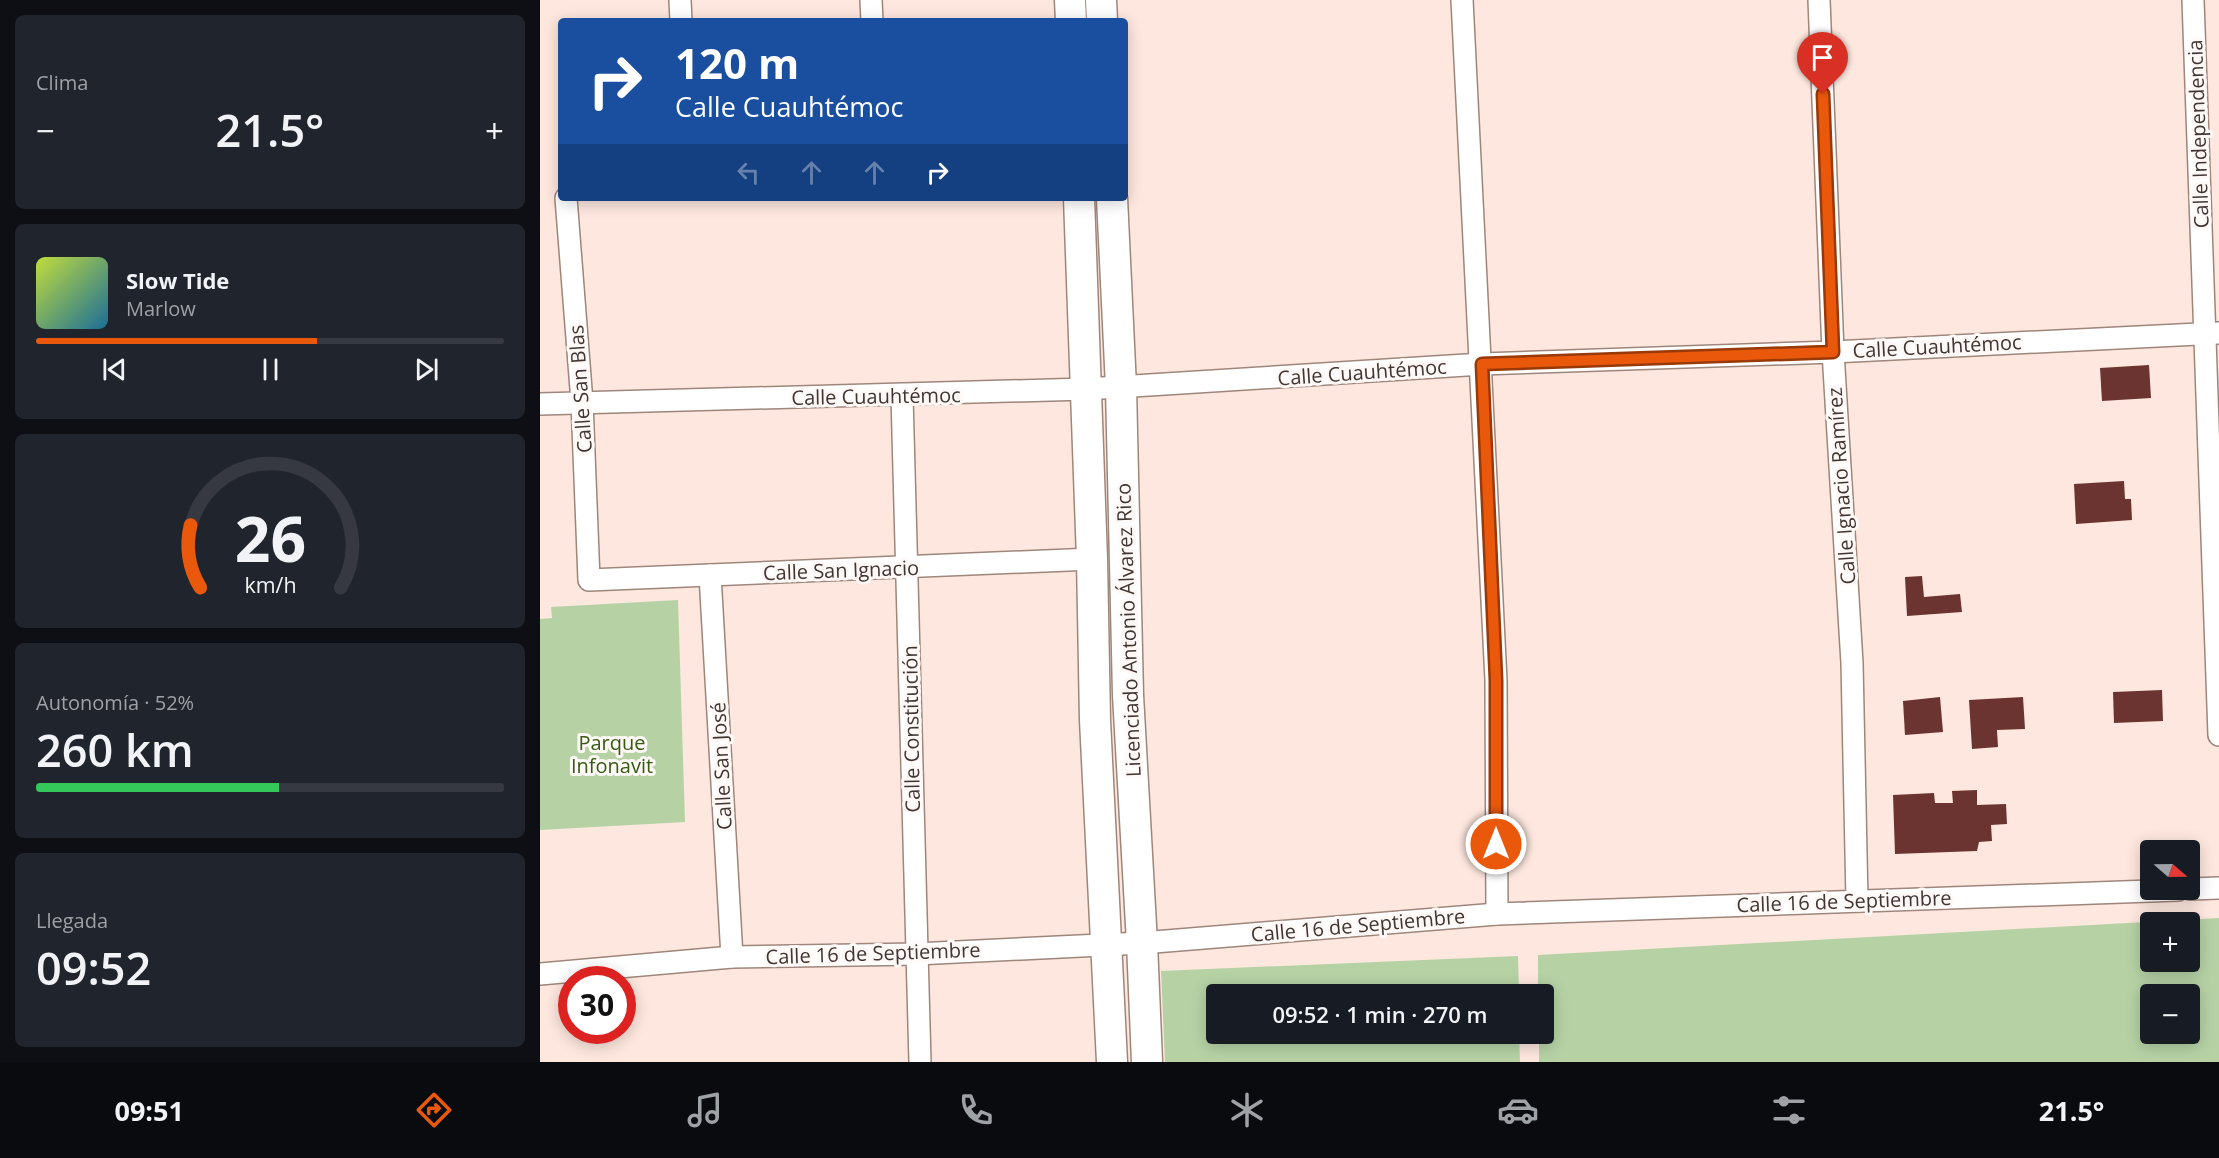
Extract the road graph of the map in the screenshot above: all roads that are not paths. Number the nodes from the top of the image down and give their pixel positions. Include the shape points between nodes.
1 (680, 0) edge
2 (871, 0) edge
3 (1070, 0) edge
4 (1101, 0) edge
5 (1462, 0) edge
6 (1820, 0) edge
7 (2193, 0) edge
8 (681, 18) edge
9 (872, 18) edge
10 (1071, 18) edge
11 (1102, 18) edge
12 (566, 201) edge
13 (1079, 201) edge
14 (1112, 201) edge
15 (2212, 333) edge
16 (1833, 352) junction
17 (1482, 364) junction
18 (1121, 387) junction
19 (1086, 389) junction
20 (902, 396) junction
21 (582, 402) junction
22 (540, 404) edge
23 (1092, 559) junction
24 (907, 567) junction
25 (710, 575) junction
26 (589, 580) joint
27 (2219, 735) edge
28 (2219, 888) edge
29 (2200, 889) edge
30 (2140, 891) edge
31 (1857, 901) junction
32 (1497, 914) junction
33 (1142, 943) junction
34 (1106, 944) junction
35 (916, 954) junction
36 (732, 957) junction
37 (540, 974) edge
38 (920, 1062) edge
39 (1112, 1062) edge
40 (1147, 1062) edge

1 - 8 street
2 - 9 street
3 - 10 main road
4 - 11 main road
5 - 17 street
6 - 16 street, Calle Ignacio Ramírez
7 - 15 street, Calle Independencia
12 - 21 street, Calle San Blas
13 - 19 main road, Licenciado Antonio Álvarez Rico
14 - 18 main road, Licenciado Antonio Álvarez Rico
15 - 16 street, Calle Cuauhtémoc
15 - 27 street, Calle Independencia
16 - 17 street, Calle Cuauhtémoc
16 - 31 street, Calle Ignacio Ramírez via 1852,663
17 - 18 street, Calle Cuauhtémoc
17 - 32 street via 1496,680
18 - 19 street, Calle Cuauhtémoc
18 - 33 main road, Licenciado Antonio Álvarez Rico via 1128,695
19 - 20 street, Calle Cuauhtémoc
19 - 23 main road, Licenciado Antonio Álvarez Rico
20 - 21 street, Calle Cuauhtémoc
20 - 24 street, Calle Constitución
21 - 22 street, Calle Cuauhtémoc
21 - 26 street, Calle San Blas
23 - 24 street, Calle San Ignacio
23 - 34 main road, Licenciado Antonio Álvarez Rico
24 - 25 street, Calle San Ignacio
24 - 35 street, Calle Constitución
25 - 26 street, Calle San Ignacio
25 - 36 street, Calle San José
28 - 29 street
30 - 31 street, Calle 16 de Septiembre
31 - 32 street, Calle 16 de Septiembre
32 - 33 street, Calle 16 de Septiembre
33 - 34 street, Calle 16 de Septiembre
33 - 40 main road, Licenciado Antonio Álvarez Rico
34 - 35 street, Calle 16 de Septiembre
34 - 39 main road, Licenciado Antonio Álvarez Rico
35 - 36 street, Calle 16 de Septiembre
35 - 38 street, Calle Constitución
36 - 37 street, Calle 16 de Septiembre

